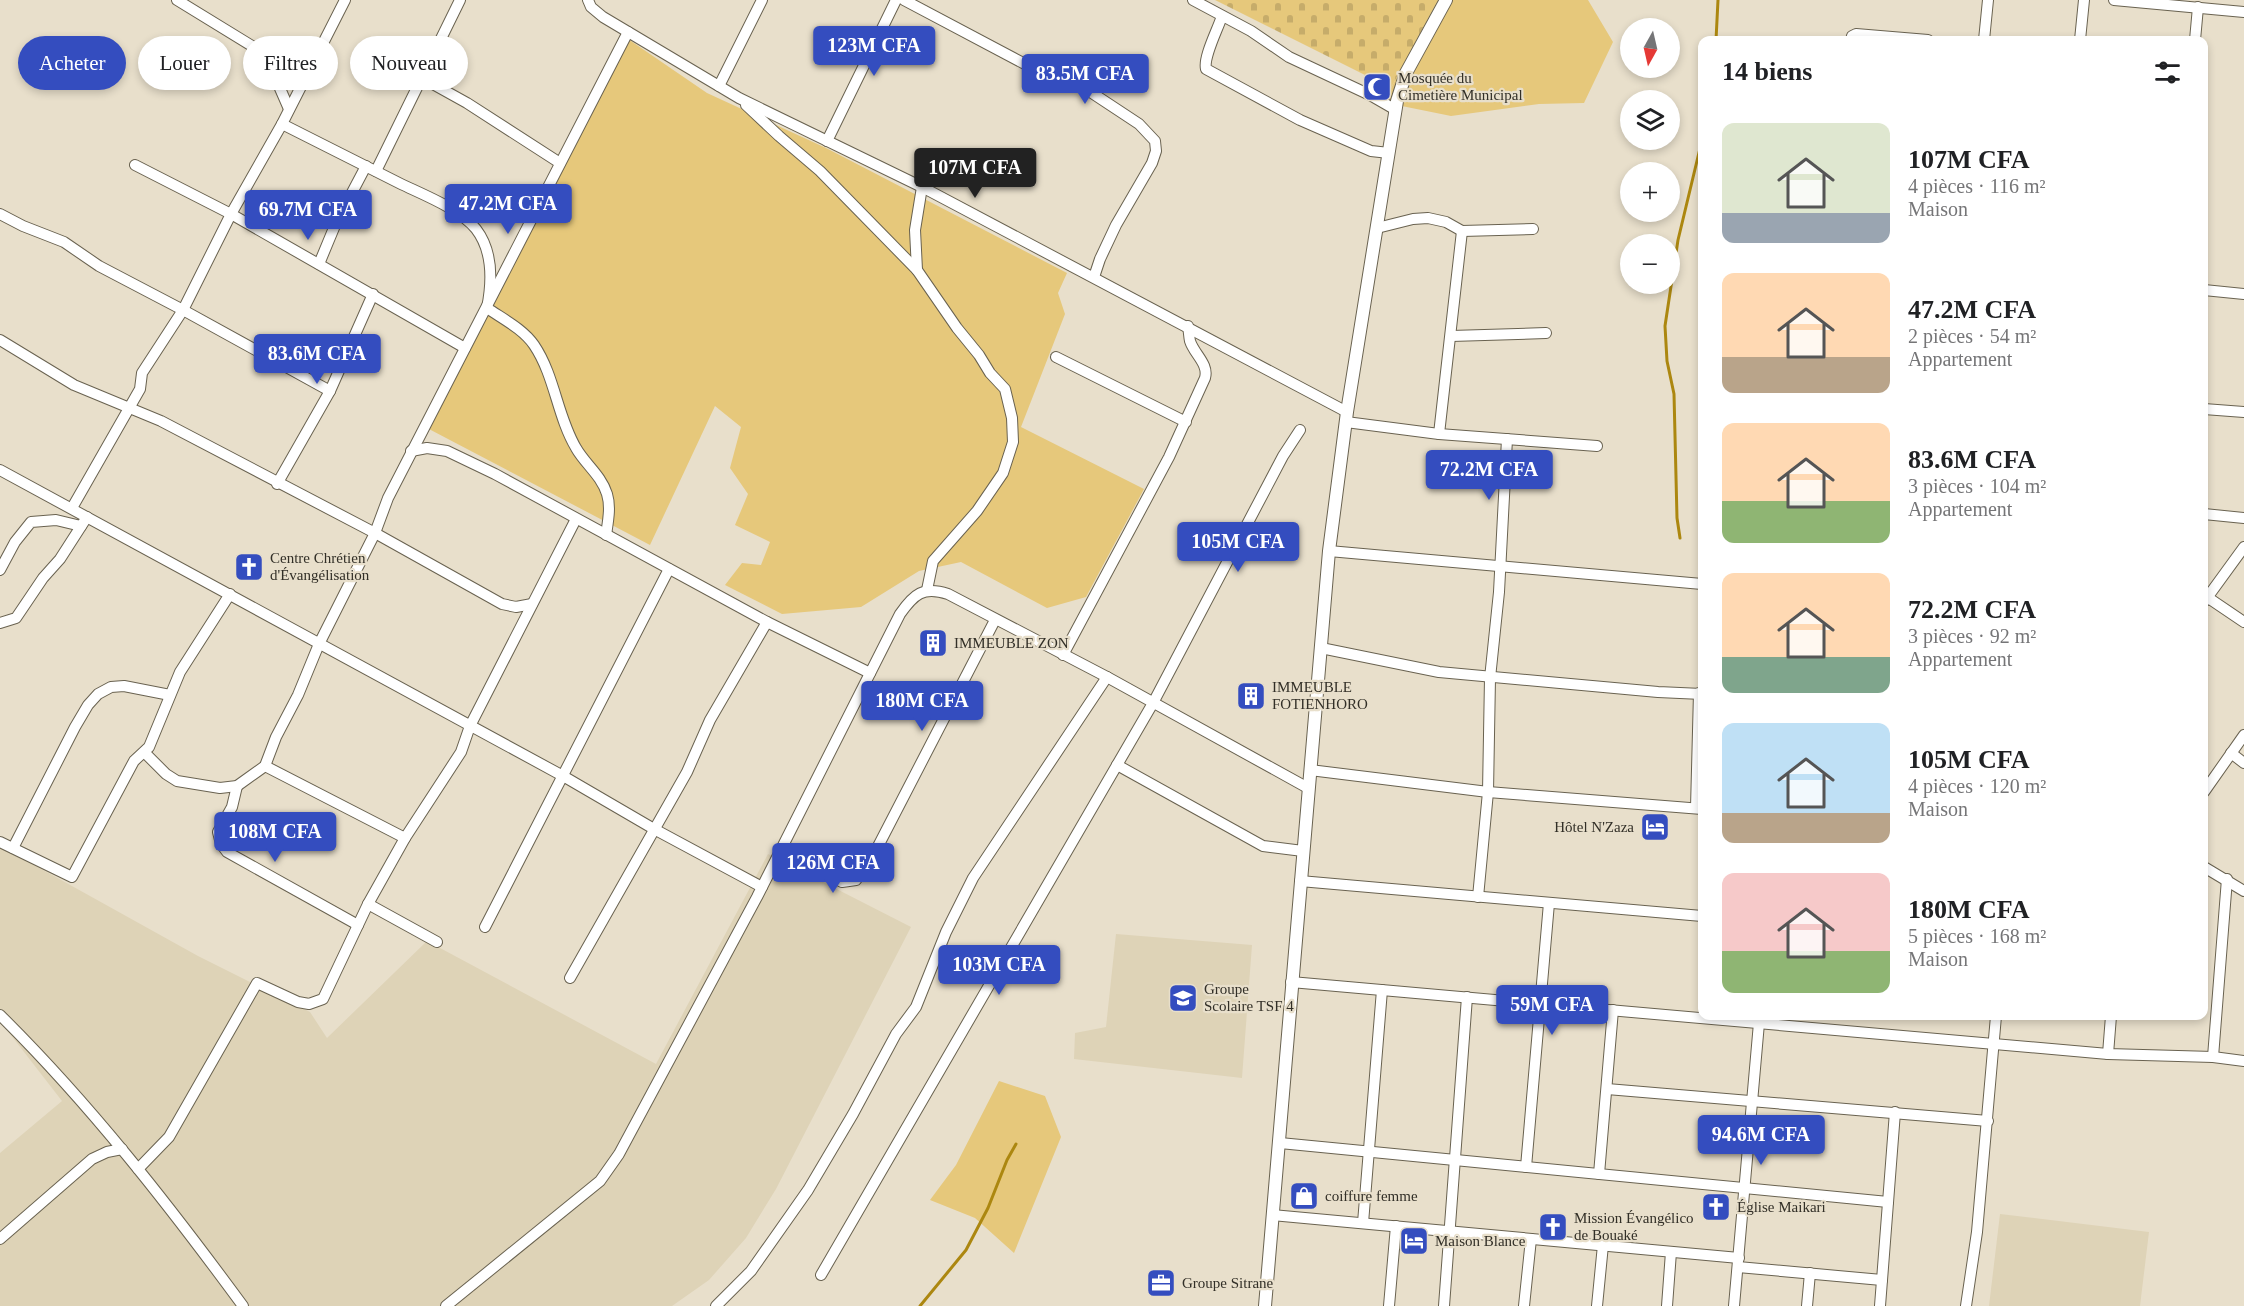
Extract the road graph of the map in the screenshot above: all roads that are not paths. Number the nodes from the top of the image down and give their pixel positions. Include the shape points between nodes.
1 (177, 0) edge
2 (345, 0) edge
3 (460, 0) edge
4 (588, 0) edge
5 (762, 0) edge
6 (896, 0) edge
7 (904, 0) edge
8 (1192, 0) edge
9 (1446, 0) edge
10 (1988, 0) edge
11 (2084, 0) edge
12 (2114, 0) edge
13 (2198, 8) junction
14 (2244, 12) edge
15 (1222, 16) junction
16 (628, 32) junction
17 (442, 36) edge
18 (1852, 36) edge
19 (1880, 36) edge
20 (1984, 36) edge
21 (2080, 36) edge
22 (2195, 36) edge
23 (719, 86) junction
24 (415, 90) edge
25 (444, 90) edge
26 (739, 98) junction
27 (288, 110) junction
28 (1396, 110) junction
29 (282, 124) junction
30 (827, 141) junction
31 (1389, 153) junction
32 (560, 163) junction
33 (135, 165) dead end
34 (371, 169) junction
35 (922, 187) junction
36 (0, 214) edge
37 (231, 214) junction
38 (1377, 228) junction
39 (1533, 229) dead end
40 (1462, 231) junction
41 (319, 264) junction
42 (917, 270) junction
43 (1094, 277) junction
44 (2208, 290) edge
45 (374, 294) junction
46 (2244, 294) edge
47 (487, 308) junction
48 (183, 310) junction
49 (1188, 326) junction
50 (1546, 333) dead end
51 (1451, 336) junction
52 (0, 340) edge
53 (465, 348) junction
54 (1056, 357) dead end
55 (330, 391) junction
56 (130, 408) junction
57 (2208, 409) edge
58 (2244, 412) edge
59 (1347, 417) junction
60 (1186, 422) junction
61 (1300, 430) dead end
62 (1439, 434) junction
63 (1507, 439) junction
64 (1597, 446) dead end
65 (411, 451) junction
66 (0, 471) edge
67 (277, 484) junction
68 (72, 508) junction
69 (2208, 514) edge
70 (2244, 518) edge
71 (576, 519) junction
72 (84, 521) junction
73 (375, 533) junction
74 (606, 535) junction
75 (2244, 547) edge
76 (1329, 551) junction
77 (1499, 566) junction
78 (669, 569) junction
79 (0, 570) edge
80 (1698, 584) edge
81 (927, 590) junction
82 (230, 594) junction
83 (2208, 596) edge
84 (2208, 602) edge
85 (532, 604) junction
86 (995, 620) junction
87 (767, 622) junction
88 (2244, 622) edge
89 (0, 623) edge
90 (319, 644) junction
91 (1321, 648) junction
92 (1063, 655) junction
93 (870, 673) junction
94 (1107, 677) junction
95 (1490, 678) junction
96 (170, 694) junction
97 (1698, 694) edge
98 (1153, 703) junction
99 (470, 726) junction
100 (2244, 735) edge
101 (145, 753) junction
102 (2231, 753) junction
103 (2244, 763) edge
104 (1117, 765) junction
105 (265, 766) junction
106 (1310, 770) junction
107 (563, 776) junction
108 (237, 786) junction
109 (2208, 786) edge
110 (1308, 788) junction
111 (1488, 792) junction
112 (1698, 809) edge
113 (654, 829) junction
114 (405, 838) junction
115 (0, 842) edge
116 (12, 848) junction
117 (781, 849) junction
118 (1303, 852) junction
119 (2208, 869) edge
120 (2227, 879) junction
121 (1300, 881) junction
122 (762, 887) junction
123 (2244, 891) edge
124 (1478, 897) junction
125 (1549, 903) junction
126 (368, 904) junction
127 (1698, 916) edge
128 (358, 925) junction
129 (484, 927) dead end
130 (437, 942) dead end
131 (570, 978) dead end
132 (1291, 982) junction
133 (1382, 990) junction
134 (1467, 997) junction
135 (1540, 1004) junction
136 (1614, 1010) junction
137 (0, 1015) edge
138 (1698, 1018) edge
139 (1726, 1020) edge
140 (1786, 1020) edge
141 (1996, 1020) edge
142 (2111, 1020) edge
143 (1759, 1023) junction
144 (1994, 1043) junction
145 (2108, 1053) junction
146 (2213, 1057) junction
147 (2244, 1061) edge
148 (1607, 1089) junction
149 (1752, 1101) junction
150 (1895, 1112) junction
151 (1988, 1121) junction
152 (1280, 1143) junction
153 (123, 1149) junction
154 (1369, 1152) junction
155 (1455, 1161) junction
156 (1526, 1167) junction
157 (138, 1169) junction
158 (1599, 1174) junction
159 (1745, 1188) junction
160 (1888, 1202) junction
161 (1272, 1215) junction
162 (1363, 1223) junction
163 (1396, 1226) junction
164 (1450, 1231) junction
165 (0, 1239) edge
166 (1531, 1239) junction
167 (1603, 1245) junction
168 (1671, 1252) junction
169 (1738, 1263) junction
170 (1810, 1273) junction
171 (821, 1275) dead end
172 (1882, 1280) junction
173 (243, 1306) edge
174 (446, 1306) edge
175 (716, 1306) edge
176 (1265, 1306) edge
177 (1389, 1306) edge
178 (1444, 1306) edge
179 (1524, 1306) edge
180 (1597, 1306) edge
181 (1667, 1306) edge
182 (1734, 1306) edge
183 (1807, 1306) edge
184 (1880, 1306) edge
185 (1966, 1306) edge

1 - 27 street via 265,54
2 - 27 street
3 - 17 street
4 - 16 street via 603,17
5 - 23 street
6 - 30 street
7 - 43 street via 1023,63 1083,87 1139,124 1155,141 1152,164 1116,225
8 - 15 street
9 - 28 street via 1406,73
10 - 20 street
11 - 21 street
12 - 13 street
13 - 14 street
13 - 22 street
15 - 28 street via 1289,57
15 - 31 street via 1206,69 1300,120 1371,151
16 - 23 street
16 - 32 street
18 - 19 street
23 - 26 street
24 - 34 street
25 - 32 street
26 - 30 street
26 - 42 street via 820,171
27 - 29 street
28 - 31 street
29 - 34 street
29 - 37 street
30 - 35 street
31 - 38 street
32 - 47 street
33 - 37 street
34 - 41 street via 336,223
34 - 47 street via 444,206 477,230 489,262 491,287
35 - 42 street via 915,231
35 - 43 street
36 - 48 street via 64,242 99,266
37 - 41 street
37 - 48 street
38 - 40 street via 1428,219 1446,222
38 - 59 street
39 - 40 street
40 - 51 street
41 - 45 street
42 - 81 street via 1005,389 1013,442 1003,473 977,511 933,561
43 - 49 street
44 - 46 street
45 - 53 street
45 - 55 street
47 - 53 street
47 - 74 street via 521,331 537,352 569,435 607,495
48 - 55 street
48 - 56 street via 142,373 140,389
49 - 59 street
49 - 60 street via 1191,343 1207,373
50 - 51 street
51 - 62 street
52 - 56 street via 74,385
53 - 65 street
54 - 60 street
55 - 67 street
56 - 67 street
56 - 68 street
57 - 58 street
59 - 62 street
59 - 76 street
60 - 92 street
61 - 98 street
62 - 63 street
63 - 64 street
63 - 77 street
65 - 71 street via 447,451
65 - 73 street
66 - 68 street
67 - 73 street
68 - 72 street
69 - 70 street
71 - 74 street
71 - 85 street
72 - 79 street via 31,522
72 - 82 street
72 - 89 street via 16,618
73 - 85 street via 502,604
73 - 90 street
74 - 78 street
75 - 83 street
76 - 77 street
76 - 91 street
77 - 80 street
77 - 95 street
78 - 87 street
78 - 107 street
81 - 86 street via 948,594
81 - 93 street via 908,603
82 - 90 street
82 - 96 street via 193,649
84 - 88 street
85 - 99 street
86 - 92 street
86 - 117 street via 873,856 856,880 842,882
87 - 93 street
87 - 113 street via 710,720 687,772
90 - 99 street
90 - 105 street
91 - 95 street via 1439,672
91 - 106 street
92 - 94 street
93 - 117 street
94 - 98 street
94 - 175 street via 973,878 945,932 916,1008 896,1034 808,1190 751,1271
95 - 97 street
95 - 111 street
96 - 101 street
96 - 116 street via 124,686 98,694 75,727
98 - 104 street
98 - 110 street
99 - 107 street
99 - 114 street via 461,752
100 - 102 street
101 - 108 street via 177,781 220,788
101 - 116 street via 134,761 72,877
102 - 103 street
102 - 109 street
104 - 118 street via 1263,846
104 - 171 street
105 - 108 street
105 - 114 street
106 - 110 street
106 - 111 street
107 - 113 street
107 - 129 street
108 - 128 street via 228,817 218,832 227,852
110 - 118 street
111 - 112 street
111 - 124 street
113 - 122 street
113 - 131 street
114 - 126 street
115 - 116 street
117 - 122 street
118 - 121 street
119 - 120 street
120 - 123 street
120 - 146 street
121 - 124 street
121 - 132 street
122 - 174 street via 623,1147 600,1181
124 - 125 street
125 - 127 street
125 - 135 street
126 - 128 street
126 - 130 street
128 - 157 street via 323,999 309,1004 298,1002 257,983 169,1137
132 - 133 street
132 - 152 street
133 - 134 street
133 - 154 street
134 - 135 street
134 - 155 street
135 - 136 street
135 - 156 street
136 - 138 street
136 - 148 street
137 - 153 street
139 - 143 street
140 - 143 street
140 - 144 street
141 - 144 street
142 - 145 street
143 - 149 street
144 - 145 street
144 - 151 street
145 - 146 street
146 - 147 street
148 - 149 street
148 - 158 street
149 - 150 street
149 - 159 street
150 - 151 street
150 - 160 street
151 - 185 street
152 - 154 street
152 - 161 street
153 - 157 street
153 - 165 street via 92,1159
154 - 155 street
154 - 162 street
155 - 156 street
155 - 164 street
156 - 158 street
157 - 173 street
158 - 159 street
159 - 160 street
159 - 169 street
160 - 172 street
161 - 162 street
161 - 176 street
162 - 163 street
163 - 164 street
163 - 177 street
164 - 166 street
164 - 178 street
166 - 167 street
166 - 179 street
167 - 168 street
167 - 180 street
168 - 169 street
168 - 181 street
169 - 170 street
169 - 182 street
170 - 172 street
170 - 183 street
172 - 184 street

